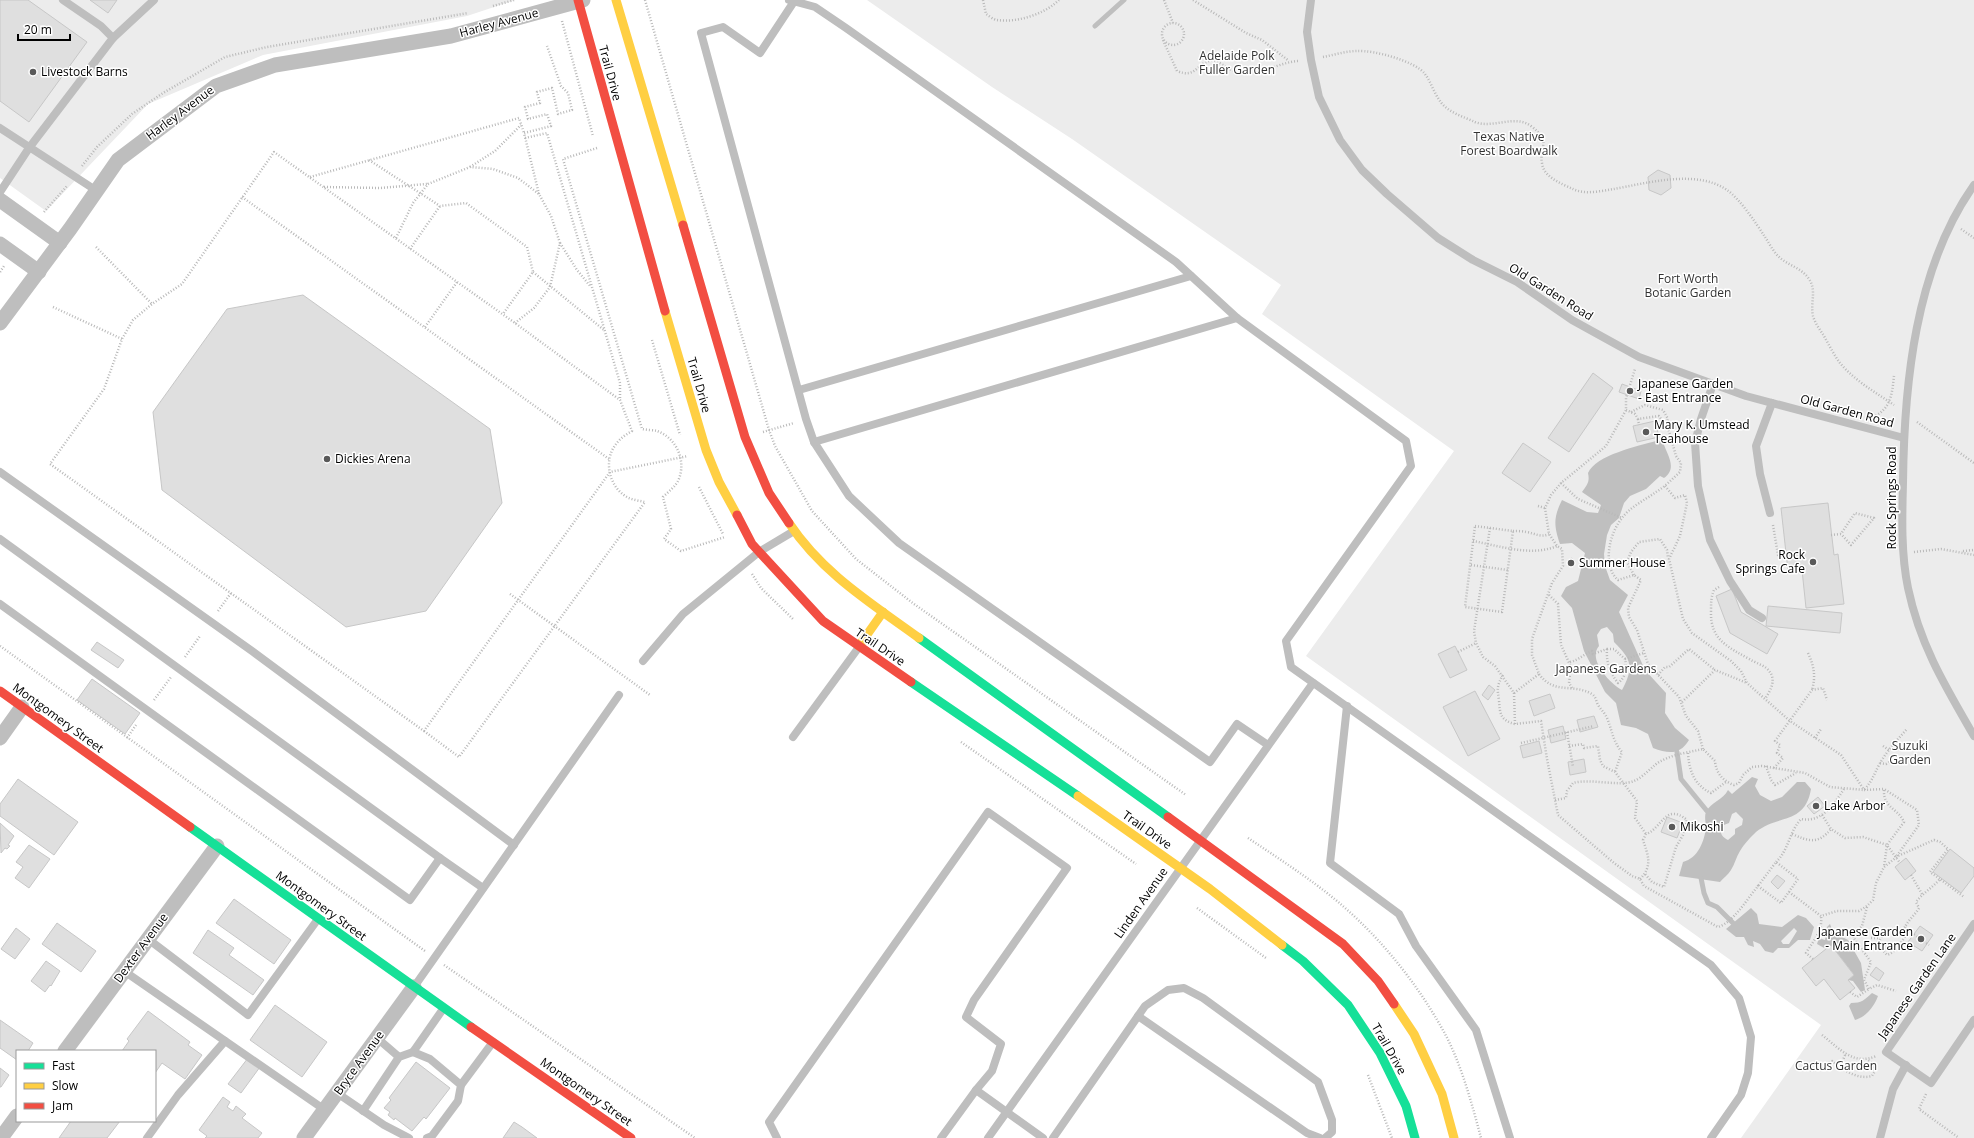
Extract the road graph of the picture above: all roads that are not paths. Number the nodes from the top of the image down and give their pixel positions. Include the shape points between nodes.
1 (62, 0) edge
2 (154, 0) edge
3 (580, 0) edge
4 (616, 0) edge
5 (1311, 0) edge
6 (793, 1) edge
7 (113, 38) junction
8 (0, 128) edge
9 (29, 148) junction
10 (1974, 185) edge
11 (97, 191) junction
12 (0, 192) edge
13 (0, 200) edge
14 (60, 243) junction
15 (0, 244) edge
16 (39, 272) junction
17 (1191, 276) junction
18 (1237, 318) junction
19 (0, 323) edge
20 (1713, 384) junction
21 (799, 390) junction
22 (1772, 403) junction
23 (1904, 438) junction
24 (814, 442) junction
25 (0, 472) edge
26 (1770, 513) road end
27 (794, 531) junction
28 (0, 539) edge
29 (759, 552) junction
30 (0, 604) edge
31 (883, 612) junction
32 (1762, 618) dead end
33 (859, 646) junction
34 (643, 661) dead end
35 (1313, 683) junction
36 (0, 691) edge
37 (619, 695) dead end
38 (1346, 706) junction
39 (22, 707) junction
40 (1974, 736) edge
41 (793, 737) dead end
42 (0, 738) edge
43 (1268, 745) junction
44 (1200, 841) junction
45 (514, 845) junction
46 (217, 846) junction
47 (440, 858) junction
48 (1180, 868) junction
49 (483, 888) junction
50 (318, 919) junction
51 (1974, 924) edge
52 (148, 939) junction
53 (124, 971) junction
54 (414, 987) junction
55 (444, 1008) junction
56 (1138, 1016) junction
57 (1974, 1020) edge
58 (377, 1038) junction
59 (226, 1041) junction
60 (493, 1042) junction
61 (66, 1050) edge
62 (413, 1052) junction
63 (399, 1057) junction
64 (1906, 1065) junction
65 (461, 1085) junction
66 (976, 1090) junction
67 (337, 1093) junction
68 (325, 1110) junction
69 (363, 1111) junction
70 (1006, 1112) junction
71 (16, 1117) edge
72 (1, 1138) edge
73 (147, 1138) edge
74 (304, 1138) edge
75 (409, 1138) edge
76 (427, 1138) edge
77 (631, 1138) edge
78 (777, 1138) edge
79 (941, 1138) edge
80 (988, 1138) edge
81 (1042, 1138) edge
82 (1053, 1138) edge
83 (1320, 1138) edge
84 (1325, 1138) edge
85 (1415, 1138) edge
86 (1454, 1138) edge
87 (1510, 1138) edge
88 (1711, 1138) edge
89 (1880, 1138) edge

1 - 7 lane via 101,26
2 - 7 lane
3 - 11 street, Harley Avenue via 451,36 275,65 216,86 118,160
3 - 29 street, Trail Drive via 645,245 706,450 719,482 752,544
4 - 27 street, Trail Drive via 745,437 769,493
5 - 20 lane, Old Garden Road via 1307,32 1319,97 1340,140 1362,170 1387,194 1438,238 1473,260 1517,282 1572,320 1639,357
6 - 17 lane via 815,8 846,28 1176,262
6 - 21 lane via 760,53 723,27 701,33
7 - 9 lane
8 - 9 lane
9 - 11 lane
9 - 12 lane
10 - 23 lane, Rock Springs Road via 1952,222 1932,272 1918,330 1905,414
11 - 14 street, Harley Avenue
13 - 14 street
14 - 16 street, Harley Avenue
15 - 16 street
16 - 19 street, Harley Avenue
17 - 18 lane
17 - 21 lane
18 - 24 lane
18 - 35 lane via 1406,441 1411,466 1286,641 1291,667
20 - 22 lane, Old Garden Road
20 - 32 lane via 1695,443 1698,486 1710,540 1730,581 1749,610
21 - 24 lane
22 - 23 lane, Old Garden Road
22 - 26 lane via 1756,446
23 - 40 lane, Rock Springs Road via 1902,518 1908,588 1925,647 1937,674
24 - 43 lane via 850,496 898,543 1210,762 1237,724
25 - 45 lane via 246,647
27 - 29 lane
27 - 31 street, Trail Drive via 839,580
28 - 47 lane
29 - 33 street, Trail Drive via 822,622
29 - 34 lane via 683,614
30 - 47 lane via 410,900
31 - 33 street
31 - 44 street, Trail Drive
33 - 41 lane
33 - 48 street, Trail Drive
35 - 38 lane
35 - 43 lane, Linden Avenue
36 - 39 street, Montgomery Street
37 - 45 lane
38 - 87 lane via 1330,863 1399,914 1416,946 1476,1030
38 - 88 lane via 1711,965 1739,998 1750,1037 1748,1073 1741,1095
39 - 42 street
39 - 46 street, Montgomery Street
43 - 44 lane, Linden Avenue
44 - 48 lane, Linden Avenue
44 - 86 street, Trail Drive via 1343,944 1378,981 1414,1034 1442,1094
45 - 49 lane
46 - 50 street, Montgomery Street
46 - 52 street, Dexter Avenue
47 - 49 lane
48 - 70 lane, Linden Avenue
48 - 85 street, Trail Drive via 1303,960 1348,1005 1380,1053 1406,1106
49 - 54 lane
50 - 52 lane via 248,1016
50 - 54 street, Montgomery Street
51 - 64 lane, Japanese Garden Lane via 1886,1052
52 - 53 street, Dexter Avenue
53 - 59 lane
53 - 61 street, Dexter Avenue
54 - 55 street, Montgomery Street
54 - 58 street, Bryce Avenue
55 - 60 street, Montgomery Street
55 - 62 lane
56 - 82 lane
56 - 83 lane via 1307,1132
56 - 84 lane via 1145,1006 1168,990 1184,988 1204,998 1318,1082 1332,1120 1332,1132
57 - 64 lane, Japanese Garden Lane via 1931,1083
58 - 63 lane
58 - 67 street, Bryce Avenue
59 - 68 lane
59 - 73 lane via 178,1095
60 - 65 lane
60 - 77 street, Montgomery Street
62 - 63 lane
62 - 65 lane via 430,1059
63 - 69 lane
64 - 89 lane via 1893,1089
65 - 76 lane via 458,1102 432,1136
66 - 70 lane
66 - 78 lane via 992,1071 1001,1044 966,1017 974,1000 1067,868 988,812 769,1122
66 - 79 lane
67 - 68 street, Bryce Avenue
67 - 69 lane
68 - 74 street, Bryce Avenue
69 - 75 lane
70 - 80 lane, Linden Avenue
70 - 81 lane
71 - 72 street

